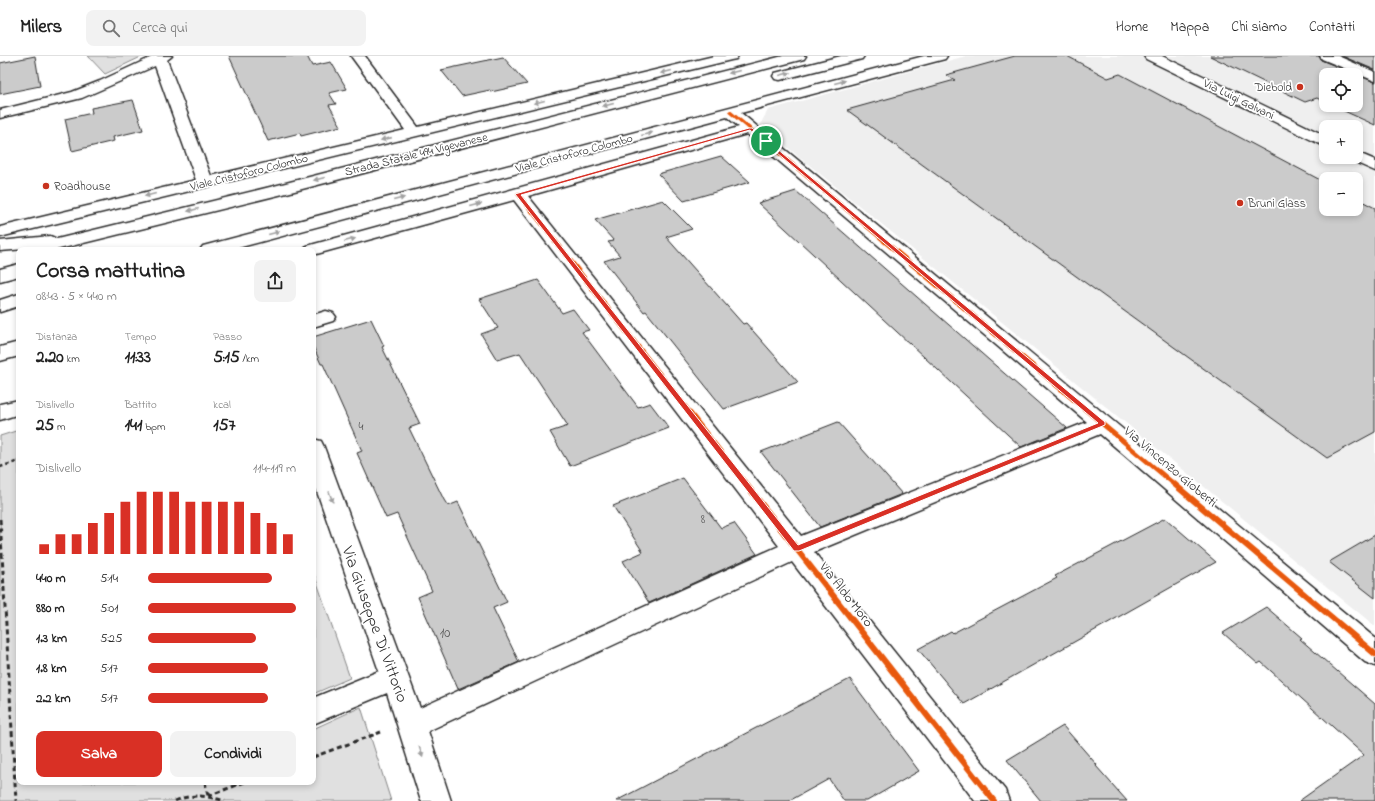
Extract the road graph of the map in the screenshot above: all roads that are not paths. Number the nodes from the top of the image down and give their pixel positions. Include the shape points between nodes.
1 (358, 56) edge
2 (731, 56) edge
3 (799, 56) edge
4 (857, 56) edge
5 (940, 56) edge
6 (1151, 56) edge
7 (1327, 56) edge
8 (162, 57) edge
9 (1375, 77) edge
10 (730, 112) junction
11 (0, 114) edge
12 (750, 129) junction
13 (414, 132) junction
14 (1319, 139) edge
15 (1363, 160) edge
16 (1375, 166) edge
17 (204, 182) junction
18 (518, 194) junction
19 (0, 232) edge
20 (83, 238) junction
21 (127, 242) dead end
22 (0, 246) edge
23 (241, 246) edge
24 (46, 247) edge
25 (316, 249) edge
26 (16, 255) edge
27 (0, 258) edge
28 (16, 271) edge
29 (0, 275) edge
30 (16, 301) edge
31 (0, 306) edge
32 (16, 350) edge
33 (0, 354) edge
34 (16, 408) edge
35 (0, 412) edge
36 (1103, 424) junction
37 (316, 455) edge
38 (796, 549) junction
39 (1375, 654) edge
40 (395, 677) junction
41 (316, 710) edge
42 (412, 725) junction
43 (436, 801) edge
44 (994, 801) edge

1 - 13 street
2 -> 13 street, Viale Cristoforo Colombo
3 -> 20 street, Strada Statale 494 Vigevanese
21 -> 4 street, Strada Statale 494 Vigevanese
10 -> 5 street, Viale Cristoforo Colombo
6 - 14 street, Via Luigi Galvani
7 - 9 street
8 - 11 street via 77,95
8 - 17 street
10 - 12 street, Via Vincenzo Gioberti
23 -> 10 street, Viale Cristoforo Colombo
12 - 18 street
12 - 36 street, Via Vincenzo Gioberti
13 -> 17 street, Viale Cristoforo Colombo
15 - 16 street
17 -> 19 street, Viale Cristoforo Colombo
25 -> 18 street
18 - 38 street, Via Aldo Moro
20 - 22 street
20 - 24 street, Strada Statale 494 Vigevanese
26 - 27 street
28 - 29 street
30 - 31 street
32 - 33 street
34 - 35 street
36 - 38 street
36 - 39 street, Via Vincenzo Gioberti
37 -> 40 street, Via Giuseppe Di Vittorio
38 - 42 street
38 - 44 street, Via Aldo Moro
40 - 41 street
40 - 42 street, Via Giuseppe Di Vittorio
42 -> 43 street, Via Giuseppe Di Vittorio

